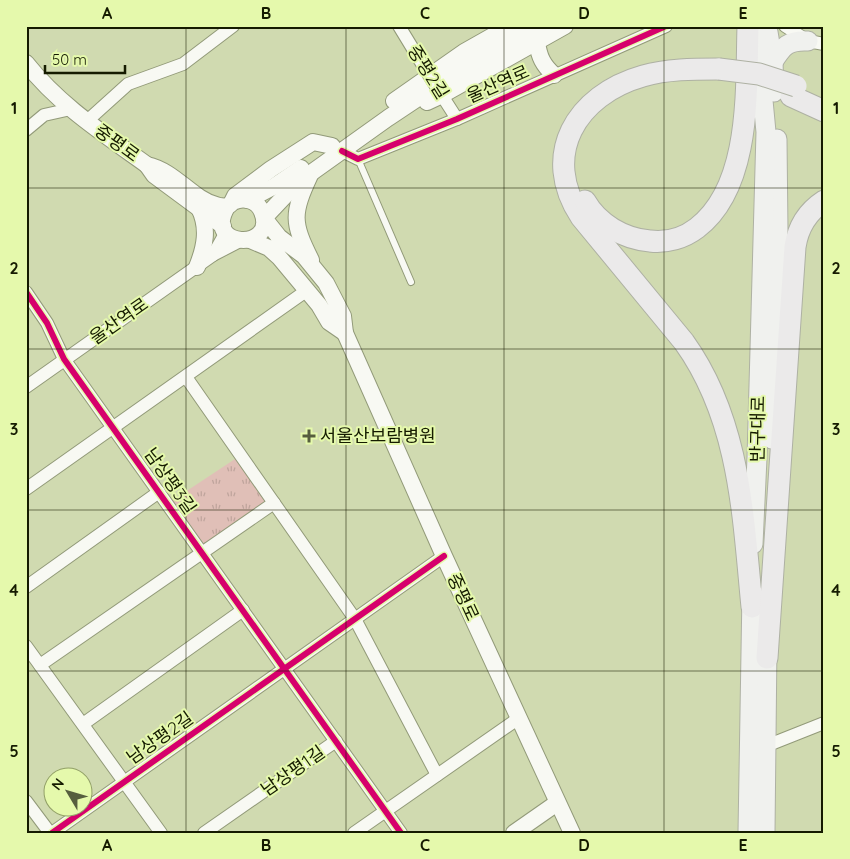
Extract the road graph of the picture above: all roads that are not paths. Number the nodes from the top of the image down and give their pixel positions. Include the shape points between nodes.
1 (233, 26) edge
2 (399, 26) edge
3 (489, 26) edge
4 (510, 26) edge
5 (565, 26) edge
6 (666, 26) edge
7 (748, 26) edge
8 (754, 26) edge
9 (766, 26) edge
10 (785, 26) edge
11 (537, 34) edge
12 (816, 43) edge
13 (773, 62) junction
14 (26, 63) edge
15 (426, 70) junction
16 (719, 74) junction
17 (554, 75) junction
18 (794, 91) junction
19 (442, 94) junction
20 (824, 99) edge
21 (71, 109) junction
22 (824, 111) edge
23 (385, 114) junction
24 (457, 119) junction
25 (87, 121) junction
26 (26, 130) edge
27 (337, 149) junction
28 (358, 159) junction
29 (147, 165) junction
30 (310, 174) junction
31 (824, 201) edge
32 (236, 203) junction
33 (199, 208) junction
34 (264, 218) junction
35 (235, 235) junction
36 (197, 267) junction
37 (316, 269) junction
38 (411, 282) dead end
39 (306, 291) junction
40 (26, 292) edge
41 (345, 333) junction
42 (64, 359) junction
43 (186, 377) junction
44 (26, 387) edge
45 (113, 428) junction
46 (26, 489) edge
47 (159, 492) junction
48 (274, 503) junction
49 (202, 552) junction
50 (444, 556) junction
51 (26, 587) edge
52 (752, 607) junction
53 (243, 610) junction
54 (355, 619) junction
55 (26, 646) edge
56 (767, 658) junction
57 (40, 665) junction
58 (284, 668) junction
59 (518, 718) junction
60 (824, 723) edge
61 (83, 724) junction
62 (336, 741) junction
63 (766, 746) junction
64 (437, 775) junction
65 (124, 782) junction
66 (26, 801) edge
67 (557, 803) junction
68 (386, 811) junction
69 (51, 833) edge
70 (162, 833) edge
71 (204, 833) edge
72 (354, 833) edge
73 (401, 833) edge
74 (514, 833) edge
75 (572, 833) edge
76 (748, 833) edge
77 (765, 833) edge

1 - 25 street, 중평로 via 183,64 128,84
2 - 15 street, 중평2길
3 - 15 main road via 448,50
4 - 23 main road, 울산역로 via 464,52
5 - 11 main road
6 - 17 street, 울산역로
7 - 16 highway via 742,133 730,180 714,211 684,236 664,241 635,239 602,222 582,196 575,170 579,141 592,118 612,100 648,86
8 - 52 main road, 반구대로 via 766,132
9 - 13 main road, 반구대로
10 - 12 street
11 - 17 main road via 539,54
11 - 19 main road
11 - 23 main road, 울산역로 via 460,70
12 - 13 main road via 796,40 789,43
13 - 56 main road, 반구대로 via 778,144 778,231
14 - 21 main road, 중평로
15 - 19 street, 중평2길, bridge
15 - 23 main road
16 - 18 highway
16 - 52 highway via 671,70 642,76 598,97 571,132 563,172 569,194 581,217 684,342 717,400 738,478
17 - 24 street, 울산역로
18 - 20 highway
18 - 22 highway
19 - 23 main road
19 - 24 street, 중평2길
21 - 25 main road, 중평로
21 - 26 street via 44,115
23 - 27 main road, 울산역로
24 - 28 street, 울산역로
25 - 29 main road, 중평로
27 - 28 street
27 - 30 main road, 울산역로
27 - 32 main road, 울산역로 via 273,187
28 - 38 lane
29 - 32 main road via 160,168 215,205
29 - 33 main road via 154,175
30 - 34 main road, 울산역로
30 - 37 main road via 296,219 300,238
31 - 56 highway via 803,222 795,247
32 - 34 main road via 258,206
32 - 35 main road via 223,213
33 - 35 main road
33 - 36 main road via 204,219 204,249
34 - 35 main road via 261,231
34 - 37 main road via 279,237
35 - 36 street, 울산역로
35 - 39 main road via 269,248
36 - 42 street, 울산역로
37 - 41 main road, 중평로 via 343,316
39 - 41 main road via 329,322
39 - 43 street
40 - 42 street, 남상평3길 via 47,323
41 - 50 main road, 중평로
42 - 44 street, 울산역로
42 - 45 street, 남상평3길
43 - 45 street
43 - 48 street
45 - 46 street
45 - 47 street, 남상평3길
47 - 49 street, 남상평3길
47 - 51 street, 남상평3길
48 - 49 street
48 - 54 street
49 - 53 street, 남상평3길
49 - 57 street
50 - 54 street, 남상평2길
50 - 59 main road, 중평로
52 - 76 main road, 반구대로
53 - 58 street
53 - 61 street
54 - 58 street, 남상평2길
54 - 64 street
55 - 57 street, 남상평2길
56 - 63 main road, 반구대로
57 - 61 street, 남상평2길
58 - 62 street
58 - 65 street, 남상평2길
59 - 64 street
59 - 67 main road, 중평로
60 - 63 street
61 - 65 street, 남상평2길
62 - 68 street, 남상평1길
62 - 71 street, 남상평1길
63 - 77 main road, 반구대로
64 - 68 street
65 - 69 street, 남상평2길
65 - 70 street
66 - 69 street, 남상평2길
67 - 74 main road
67 - 75 main road, 중평로
68 - 72 street
68 - 73 street, 남상평1길

